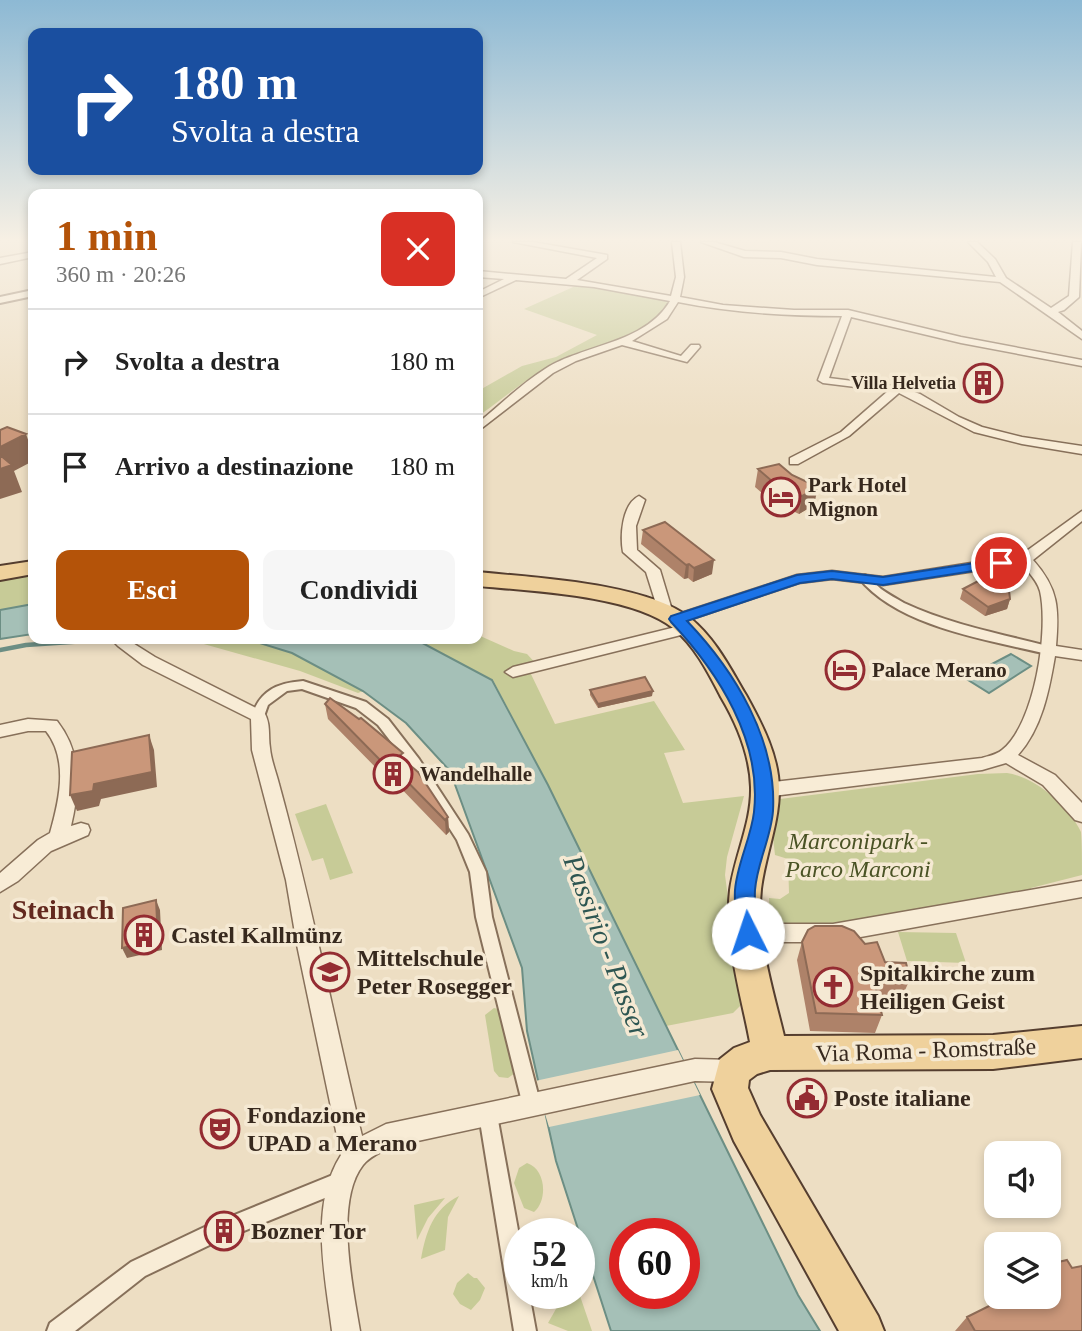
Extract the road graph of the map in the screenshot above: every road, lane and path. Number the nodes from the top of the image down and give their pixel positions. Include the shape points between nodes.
1 (672, 304) edge
2 (709, 304) edge
3 (1038, 304) edge
4 (1070, 304) edge
5 (1050, 312) junction
6 (848, 313) junction
7 (1082, 336) edge
8 (621, 341) junction
9 (695, 347) dead end
10 (1082, 363) edge
11 (897, 388) junction
12 (483, 422) edge
13 (1082, 450) edge
14 (794, 461) dead end
15 (639, 500) dead end
16 (1082, 515) edge
17 (1025, 559) junction
18 (28, 569) edge
19 (0, 573) edge
20 (865, 579) junction
21 (483, 580) edge
22 (676, 620) junction
23 (124, 644) edge
24 (1047, 650) junction
25 (1082, 655) edge
26 (513, 672) dead end
27 (258, 716) junction
28 (0, 732) edge
29 (1007, 756) junction
30 (765, 790) junction
31 (1082, 814) edge
32 (81, 830) dead end
33 (51, 840) junction
34 (0, 884) edge
35 (1082, 888) edge
36 (748, 933) junction
37 (1082, 1042) edge
38 (770, 1053) junction
39 (733, 1071) junction
40 (537, 1105) junction
41 (488, 1115) junction
42 (354, 1156) junction
43 (341, 1182) junction
44 (233, 1224) dead end
45 (212, 1233) dead end
46 (58, 1331) edge
47 (346, 1331) edge
48 (525, 1331) edge
49 (863, 1331) edge

1 - 8 street via 664,317
2 - 6 street via 773,312
3 - 5 street
4 - 5 street
5 - 7 street
6 - 10 street via 920,332
6 - 11 street via 823,380
8 - 9 street via 683,360
8 - 12 street via 549,371
11 - 13 street via 928,400 967,425
11 - 14 street via 845,435
15 - 22 street via 629,523 630,552 653,570 665,610
16 - 17 street
17 - 20 street via 883,581
17 - 24 street via 1046,587 1050,614
18 - 19 main road
20 - 22 street via 832,575 797,579
20 - 24 street via 871,588 905,608
21 - 22 main road via 590,593
22 - 26 street
22 - 30 main road via 724,678 743,712 757,745
23 - 27 street
24 - 25 street
24 - 29 street via 1033,719
27 - 40 street via 262,703 284,687 303,685 361,705 383,722 414,762 463,838 478,872 484,917
27 - 42 street via 261,750 296,880
28 - 33 street via 51,724 61,734 66,748 68,802
29 - 30 street via 982,764
29 - 31 street via 1049,780
30 - 36 main road via 746,879
32 - 33 street
33 - 34 street
35 - 36 street via 832,933
36 - 38 main road
37 - 38 main road, Via Roma - Romstraße via 993,1052
38 - 39 main road via 747,1060
39 - 40 street via 692,1071
39 - 49 main road via 733,1096 747,1128
40 - 41 street
41 - 42 street via 386,1136
41 - 48 street
42 - 43 street
43 - 44 street via 279,1199
43 - 47 street via 334,1241
45 - 46 street via 138,1269

